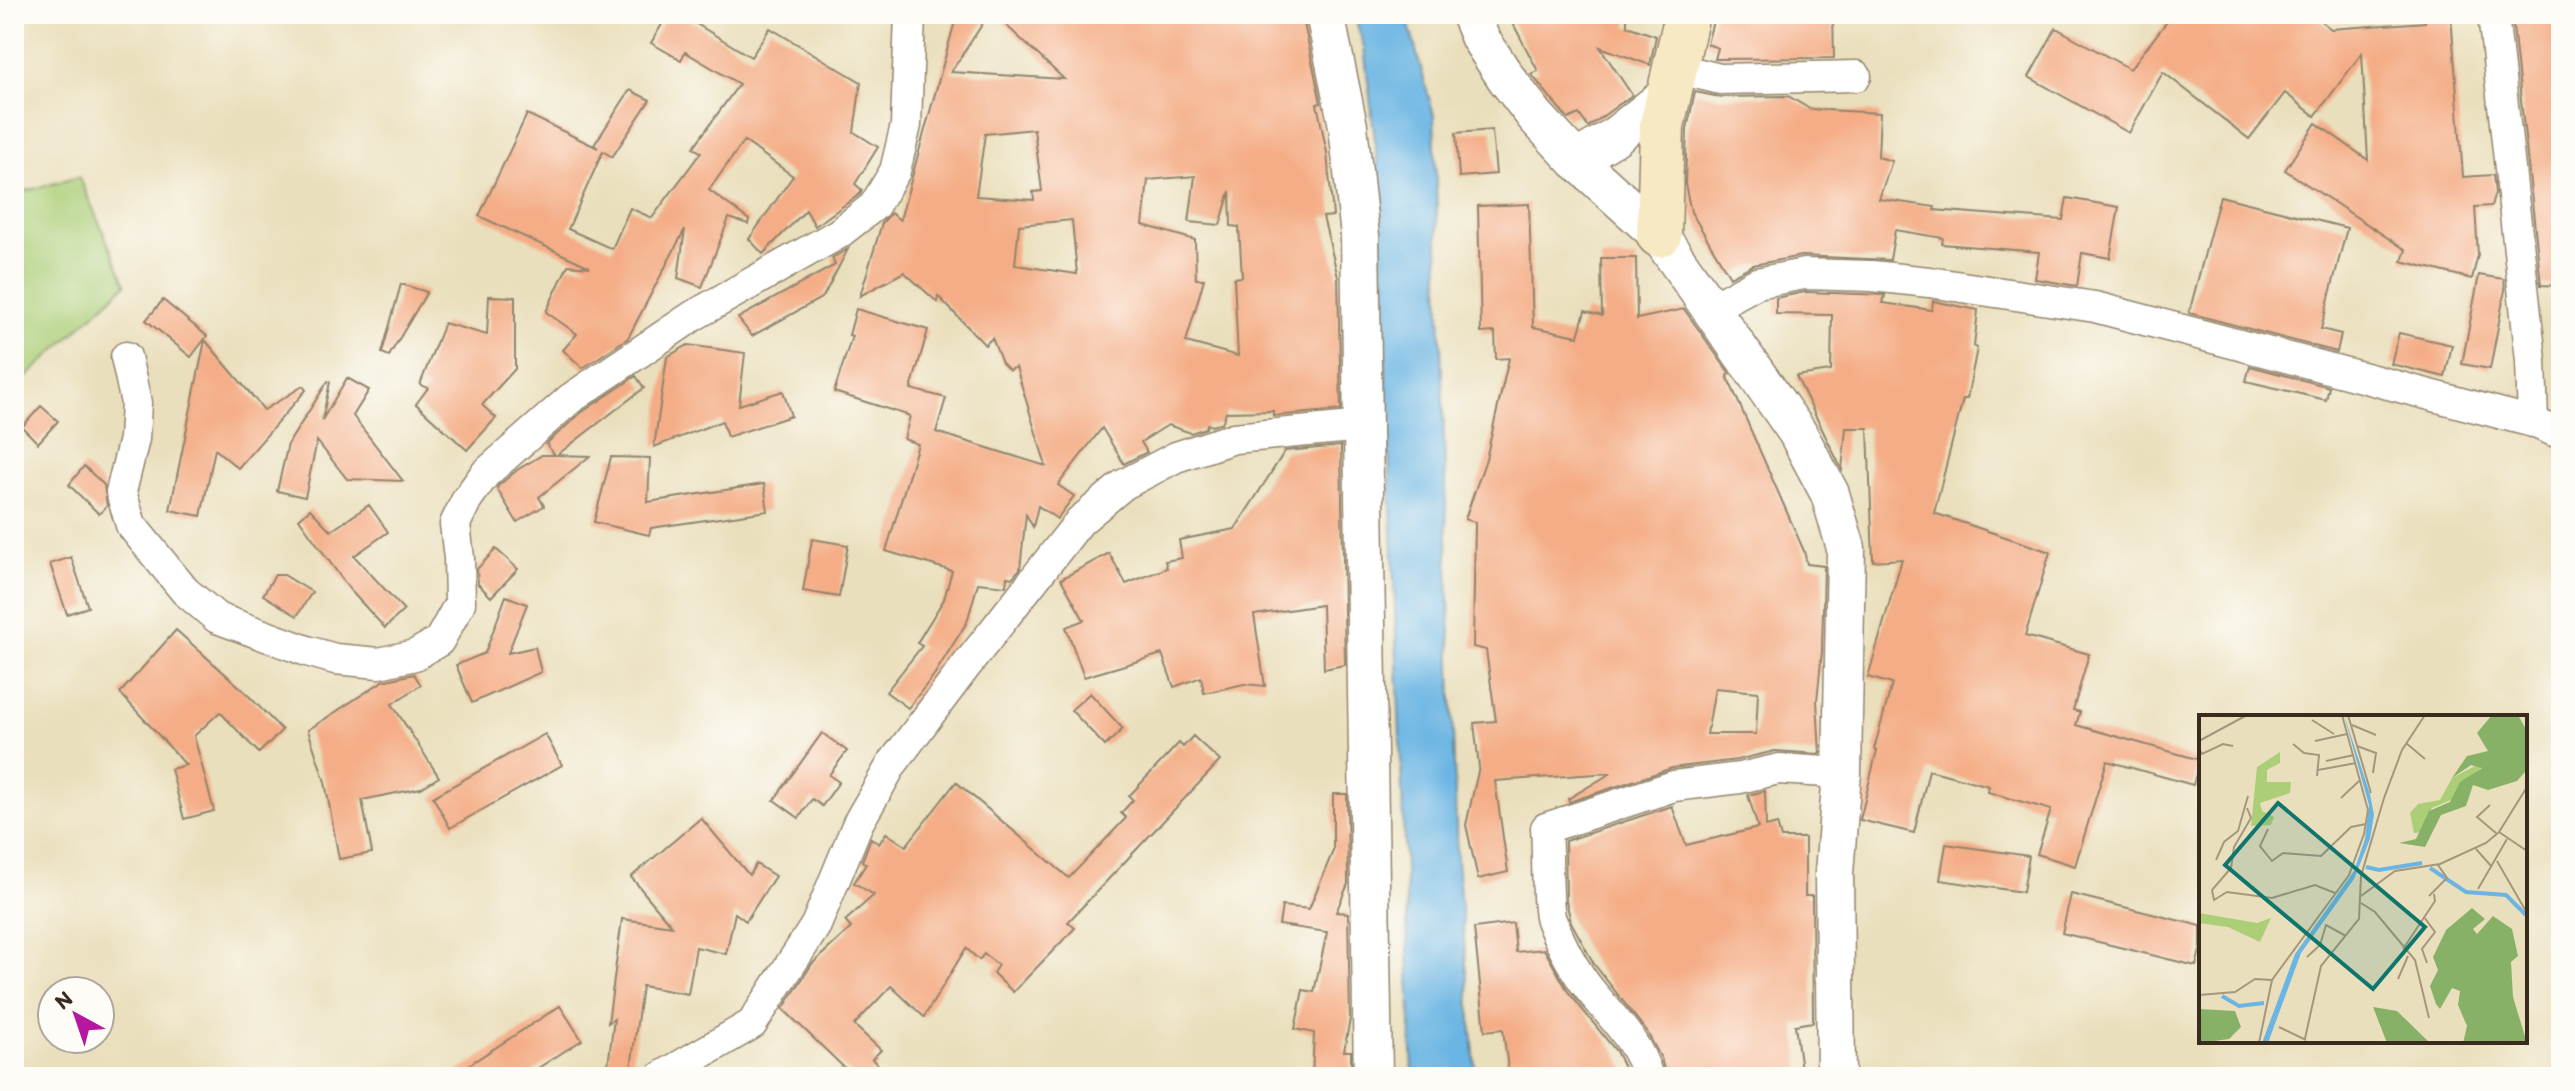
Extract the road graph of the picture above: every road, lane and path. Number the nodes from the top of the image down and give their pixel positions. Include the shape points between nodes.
1 (910, 14) edge
2 (1325, 14) edge
3 (1470, 14) edge
4 (1687, 14) edge
5 (2493, 14) edge
6 (1856, 76) dead end
7 (1672, 81) junction
8 (1576, 160) junction
9 (1659, 235) junction
10 (1715, 314) junction
11 (126, 357) dead end
12 (2533, 422) junction
13 (1363, 426) junction
14 (2561, 434) edge
15 (1842, 773) junction
16 (661, 1077) edge
17 (1373, 1077) edge
18 (1648, 1077) edge
19 (1836, 1077) edge

1 - 11 street via 906,125 895,171 874,206 838,234 693,316 570,399 485,474 455,524 460,603 439,641 415,655 379,663 335,659 217,618 185,591 131,525 121,492 134,439 136,403
2 - 13 street via 1348,126 1360,236
3 - 8 street via 1506,78
4 - 7 main road
5 - 12 street via 2531,360
6 - 7 street
7 - 8 street via 1614,137
7 - 9 main road via 1662,126
8 - 9 street
9 - 10 street
10 - 12 street via 1726,300 1757,283 1804,274 1929,282 2095,307
10 - 15 street via 1797,432 1830,494 1846,548
12 - 14 street
13 - 16 street via 1234,438 1176,457 1123,485 1080,521 892,764 858,823 816,925 752,1024
13 - 17 street
15 - 18 street via 1779,769 1674,786 1546,828 1550,917 1570,960 1622,1027
15 - 19 street via 1834,873

